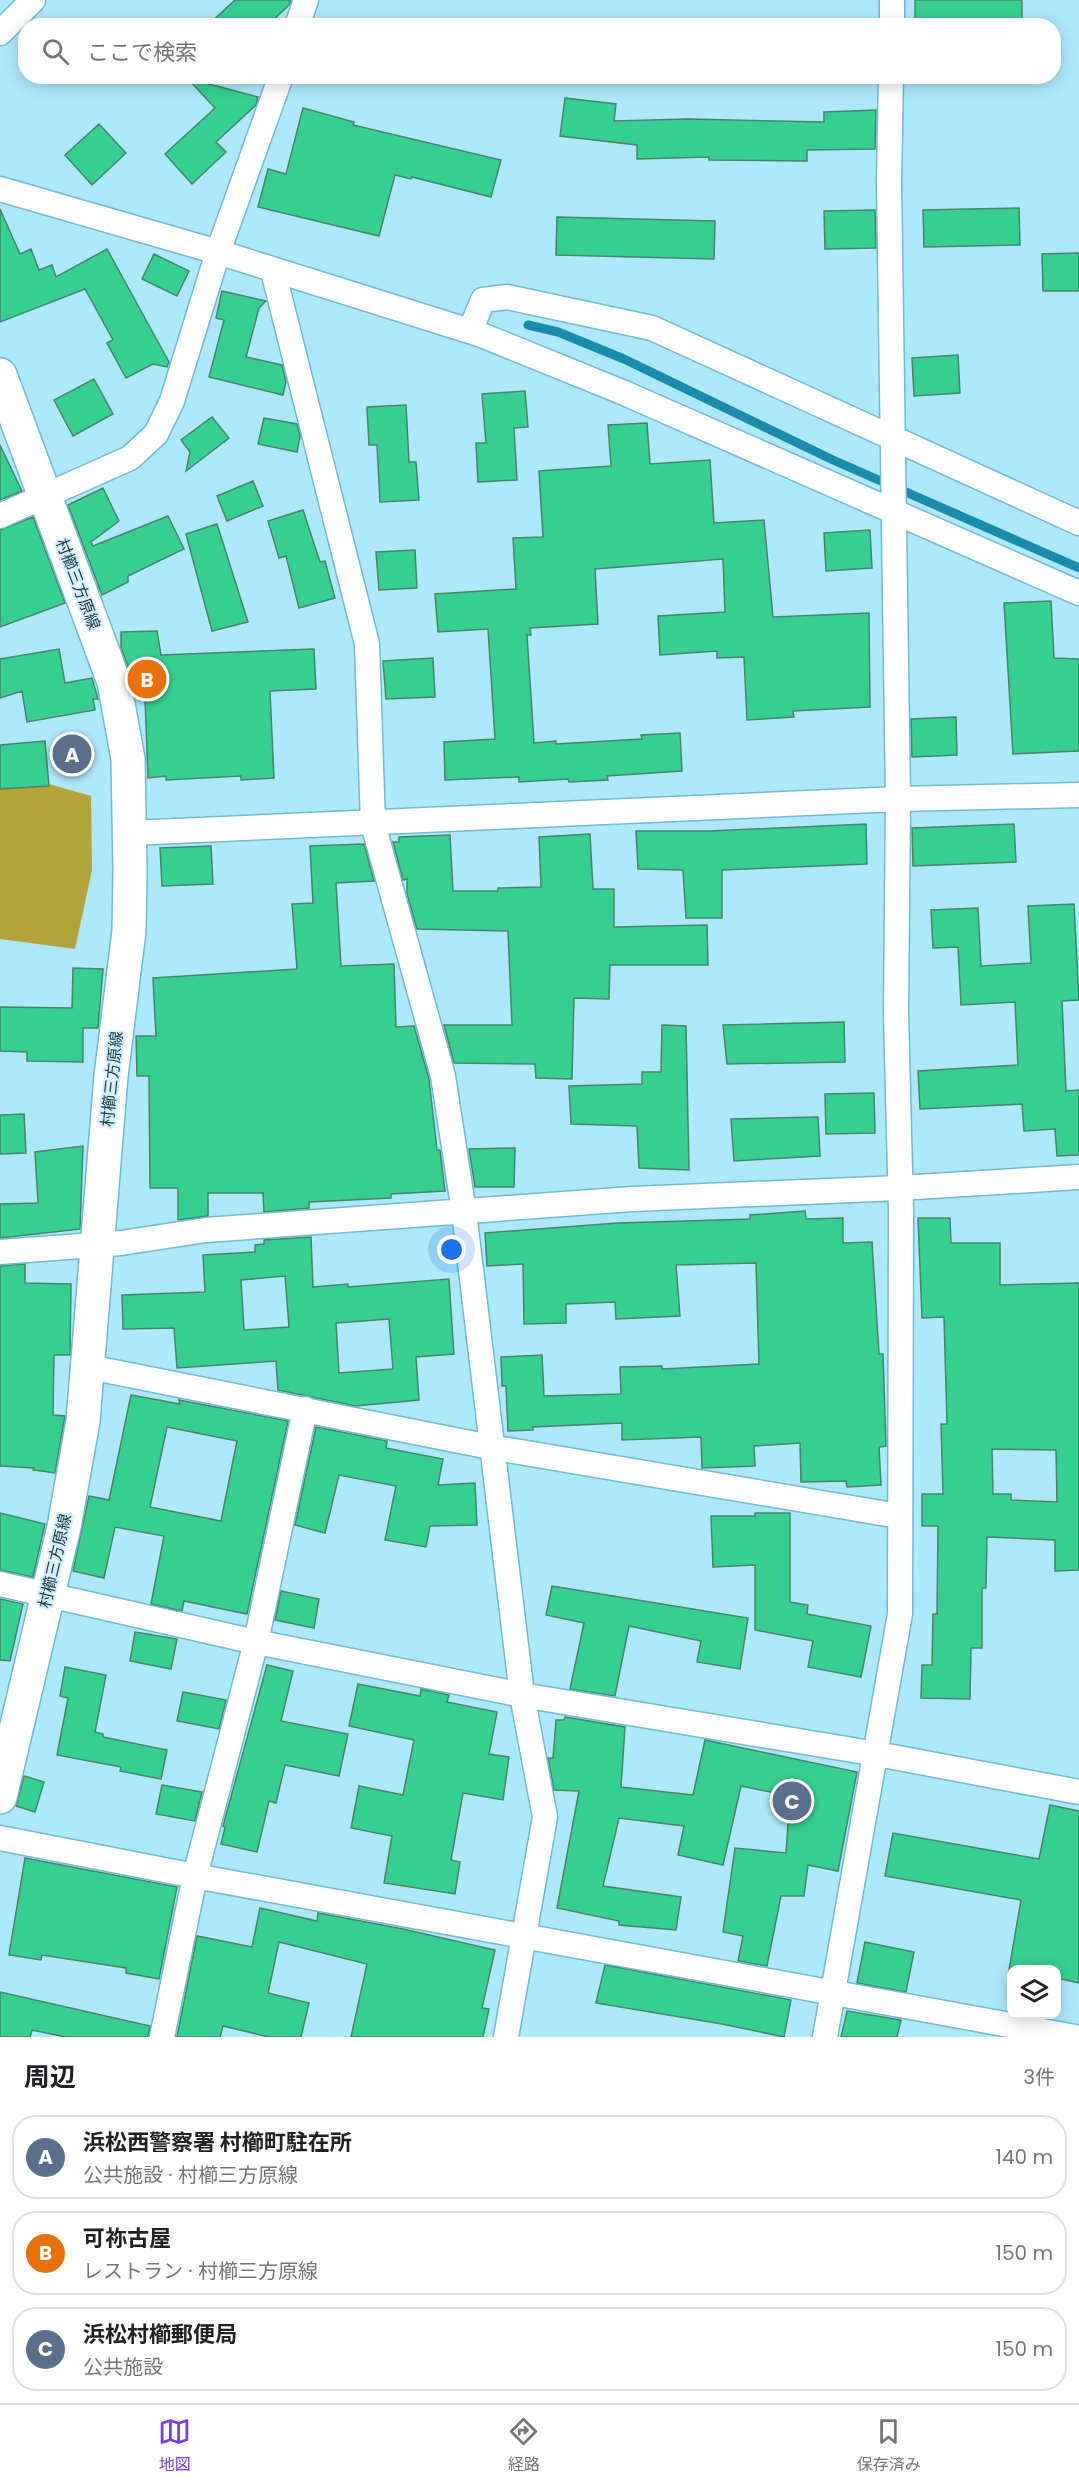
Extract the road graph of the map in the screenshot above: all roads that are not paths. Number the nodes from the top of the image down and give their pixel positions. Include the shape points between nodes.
1 (33, 0) edge
2 (306, 0) edge
3 (892, 0) edge
4 (300, 18) edge
5 (892, 18) edge
6 (0, 33) edge
7 (278, 84) edge
8 (891, 84) edge
9 (0, 189) edge
10 (218, 252) junction
11 (273, 271) junction
12 (470, 331) junction
13 (0, 375) edge
14 (893, 446) junction
15 (46, 497) junction
16 (893, 507) junction
17 (0, 516) edge
18 (1079, 523) edge
19 (1079, 592) edge
20 (1079, 795) edge
21 (898, 799) junction
22 (373, 824) junction
23 (130, 833) junction
24 (1079, 1177) edge
25 (900, 1188) junction
26 (464, 1212) junction
27 (99, 1244) junction
28 (0, 1252) edge
29 (89, 1367) junction
30 (306, 1409) junction
31 (490, 1447) junction
32 (899, 1516) junction
33 (0, 1584) edge
34 (48, 1594) junction
35 (256, 1642) junction
36 (522, 1695) junction
37 (877, 1754) junction
38 (1079, 1792) edge
39 (0, 1797) edge
40 (0, 1838) edge
41 (195, 1876) junction
42 (524, 1938) junction
43 (832, 1995) junction
44 (162, 2037) edge
45 (506, 2037) edge
46 (825, 2037) edge
47 (1075, 2037) edge

1 - 6 street
2 - 4 street
3 - 5 street
7 - 10 street
8 - 14 street
9 - 10 street
10 - 11 street
10 - 15 street via 172,401 156,434 130,458
11 - 12 street
11 - 22 street via 367,644
12 - 14 street via 483,300 507,297 652,328
12 - 16 street
13 - 15 main road, 村櫛三方原線
14 - 16 street
14 - 18 street
15 - 17 street
15 - 23 main road, 村櫛三方原線 via 118,699 128,759
16 - 19 street
16 - 21 street
20 - 21 street
21 - 22 street
21 - 25 street via 896,1012
22 - 23 street
22 - 26 street via 443,1076
23 - 27 main road, 村櫛三方原線 via 129,931 110,1086
24 - 25 street
25 - 26 street via 632,1199
25 - 32 street
26 - 27 street via 206,1230
26 - 31 street
27 - 28 street
27 - 29 main road, 村櫛三方原線
29 - 30 street
29 - 34 main road, 村櫛三方原線 via 74,1474
30 - 31 street
30 - 35 street
31 - 32 street
31 - 36 street
32 - 37 street via 900,1614
33 - 34 street
34 - 35 street
34 - 39 main road, 村櫛三方原線
35 - 36 street
35 - 41 street
36 - 37 street
36 - 42 street via 545,1817
37 - 38 street
37 - 43 street
40 - 41 street
41 - 42 street
41 - 44 street
42 - 43 street
42 - 45 street
43 - 46 street
43 - 47 street

